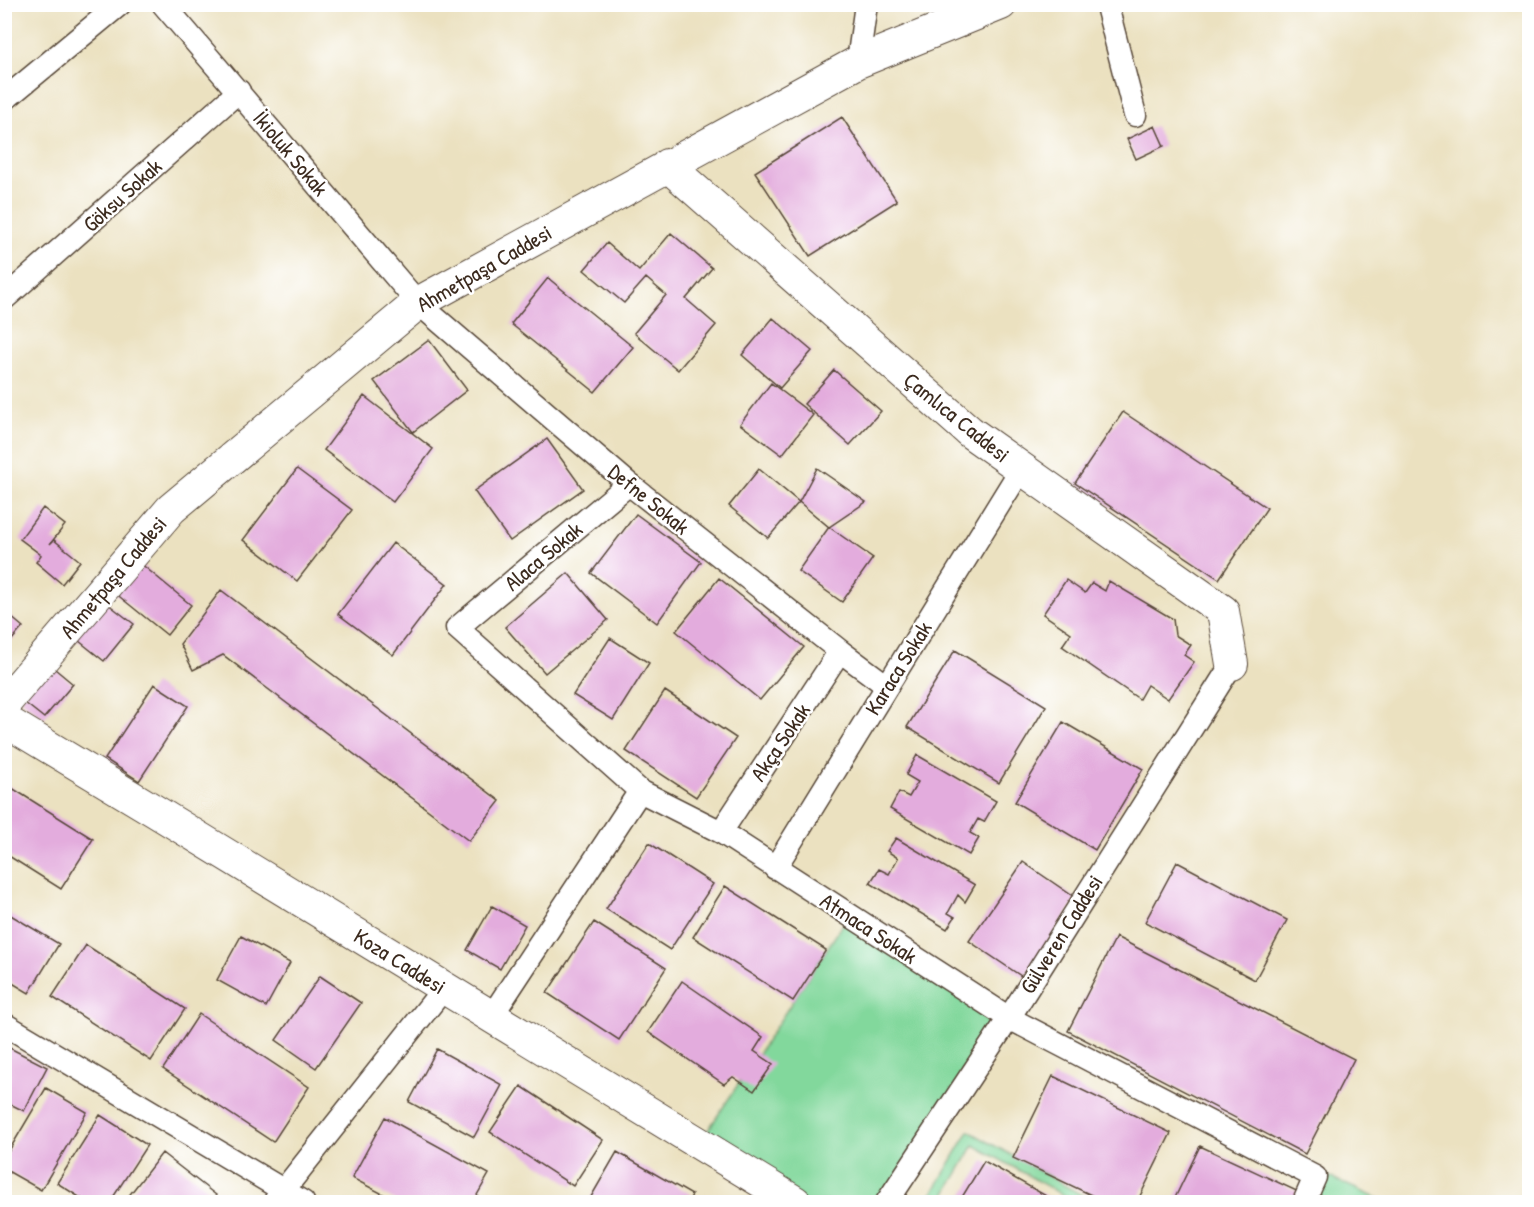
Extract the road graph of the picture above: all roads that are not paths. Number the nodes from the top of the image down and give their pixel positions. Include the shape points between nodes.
1 (120, 4) edge
2 (163, 4) edge
3 (866, 4) edge
4 (1000, 4) edge
5 (1109, 4) edge
6 (858, 62) junction
7 (239, 91) junction
8 (4, 100) edge
9 (1135, 115) dead end
10 (667, 165) junction
11 (4, 299) edge
12 (418, 303) junction
13 (1021, 469) junction
14 (629, 483) junction
15 (457, 628) joint
16 (840, 651) junction
17 (1232, 664) joint
18 (887, 686) junction
19 (4, 704) edge
20 (4, 720) edge
21 (640, 791) junction
22 (720, 832) junction
23 (775, 867) junction
24 (444, 988) junction
25 (491, 1017) junction
26 (1009, 1018) junction
27 (4, 1024) edge
28 (287, 1199) edge
29 (795, 1203) edge
30 (887, 1203) edge
31 (1304, 1203) edge

1 - 8 street
2 - 7 street, İkioluk Sokak
3 - 6 street
4 - 6 street, Ahmetpaşa Caddesi
5 - 9 street
6 - 10 street, Ahmetpaşa Caddesi
7 - 11 street, Göksu Sokak
7 - 12 street, İkioluk Sokak
10 - 12 street, Ahmetpaşa Caddesi
10 - 13 street, Çamlıca Caddesi via 970,432
12 - 14 street, Defne Sokak
12 - 19 street, Ahmetpaşa Caddesi via 171,509
13 - 17 street, Çamlıca Caddesi via 1224,611
13 - 18 street, Karaca Sokak
14 - 15 street, Alaca Sokak
14 - 16 street, Defne Sokak
15 - 21 street, Atmaca Sokak
16 - 18 street, Defne Sokak
16 - 22 street, Akça Sokak
17 - 26 street, Gülveren Caddesi
18 - 23 street, Karaca Sokak
20 - 24 street, Koza Caddesi
21 - 22 street, Atmaca Sokak
21 - 25 street
22 - 23 street, Atmaca Sokak
23 - 26 street, Atmaca Sokak
24 - 25 street, Koza Caddesi
24 - 28 street
25 - 29 street, Koza Caddesi
26 - 30 street, Gülveren Caddesi
26 - 31 street, Atmaca Sokak via 1315,1178
27 - 28 street

